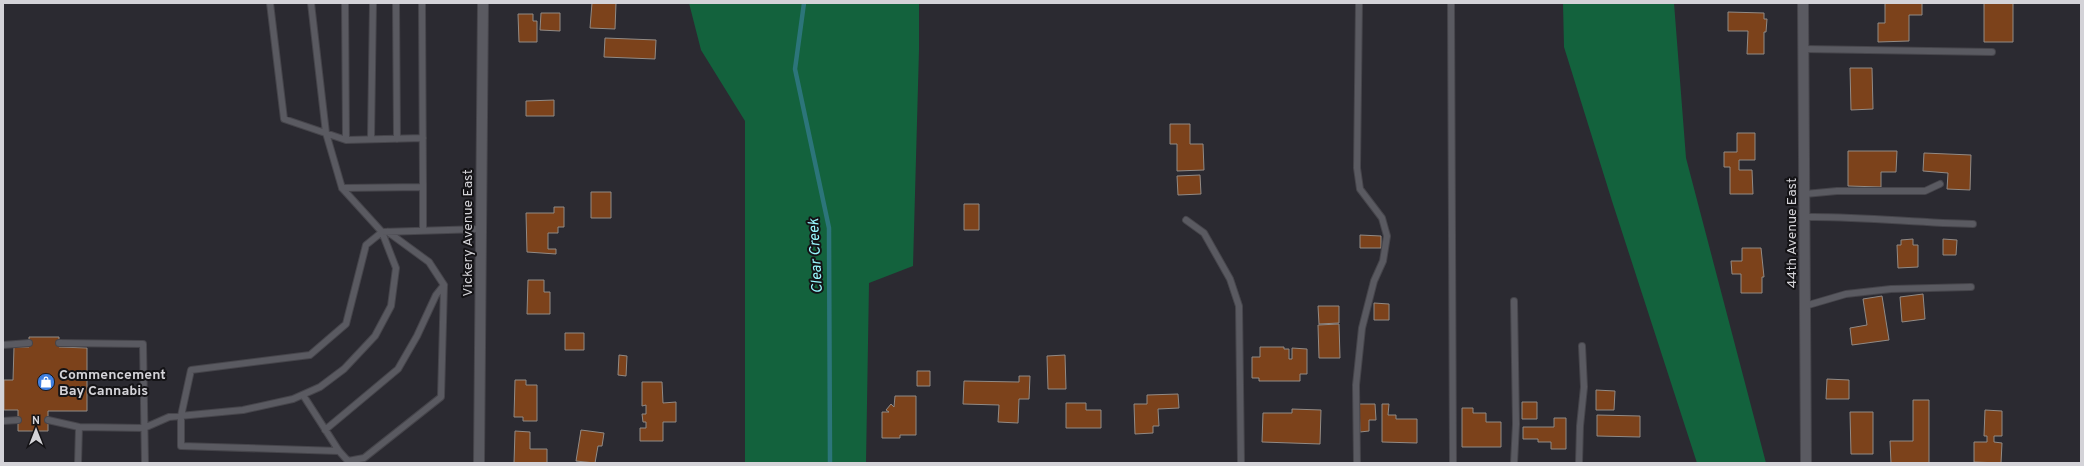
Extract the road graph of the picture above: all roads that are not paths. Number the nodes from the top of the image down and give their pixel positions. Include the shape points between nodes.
1 (270, 3) edge
2 (311, 3) edge
3 (345, 3) edge
4 (372, 3) edge
5 (396, 3) edge
6 (422, 3) edge
7 (483, 3) edge
8 (1359, 3) edge
9 (1451, 3) edge
10 (1803, 3) edge
11 (1804, 48) junction
12 (1992, 52) dead end
13 (326, 133) junction
14 (423, 138) junction
15 (371, 139) junction
16 (398, 139) junction
17 (346, 140) junction
18 (1940, 184) dead end
19 (423, 187) junction
20 (342, 188) junction
21 (1805, 194) junction
22 (1805, 217) junction
23 (1186, 220) dead end
24 (1973, 224) dead end
25 (481, 229) junction
26 (423, 230) junction
27 (385, 232) junction
28 (444, 285) junction
29 (1971, 287) dead end
30 (1514, 301) dead end
31 (1805, 306) junction
32 (29, 343) dead end
33 (59, 343) dead end
34 (3, 344) edge
35 (1582, 346) dead end
36 (303, 395) junction
37 (181, 416) junction
38 (18, 420) dead end
39 (48, 420) dead end
40 (3, 421) edge
41 (80, 427) junction
42 (144, 428) junction
43 (325, 430) junction
44 (339, 451) junction
45 (78, 463) edge
46 (145, 463) edge
47 (479, 463) edge
48 (1241, 463) edge
49 (1357, 463) edge
50 (1453, 463) edge
51 (1514, 463) edge
52 (1580, 463) edge
53 (1806, 463) edge

1 - 13 lane via 284,119
2 - 13 lane
3 - 17 lane
4 - 15 lane
5 - 16 lane
6 - 14 lane
7 - 25 street, Vickery Avenue East
8 - 49 lane via 1357,168 1360,189 1382,218 1387,236 1383,261 1374,281 1362,328 1356,385
9 - 50 lane
10 - 11 street, 44th Avenue East
11 - 12 lane
11 - 21 street, 44th Avenue East
13 - 17 lane
13 - 20 lane
14 - 16 lane
14 - 19 lane
15 - 16 lane
15 - 17 lane
18 - 21 lane via 1926,191 1837,190
19 - 20 lane
19 - 26 lane
20 - 27 lane
21 - 22 street, 44th Avenue East
22 - 24 lane
22 - 31 street, 44th Avenue East
23 - 48 lane via 1204,233 1230,279 1238,306
25 - 26 lane
25 - 47 street, Vickery Avenue East
26 - 27 lane
27 - 28 lane via 429,262
27 - 36 lane via 396,268 391,306 375,336 344,369 320,388
27 - 37 lane via 366,244 346,324 310,354 191,370
28 - 43 lane via 436,295 398,369
28 - 44 lane via 441,397 364,458 348,461
29 - 31 lane via 1892,289 1846,294
30 - 51 lane
31 - 53 street, 44th Avenue East
32 - 34 lane
33 - 42 lane via 142,344
35 - 52 lane via 1584,388
36 - 37 lane via 243,410
36 - 43 lane
37 - 42 lane
37 - 44 lane via 180,446
38 - 40 lane
39 - 41 lane
41 - 42 lane
41 - 45 lane
42 - 46 lane
43 - 44 lane

